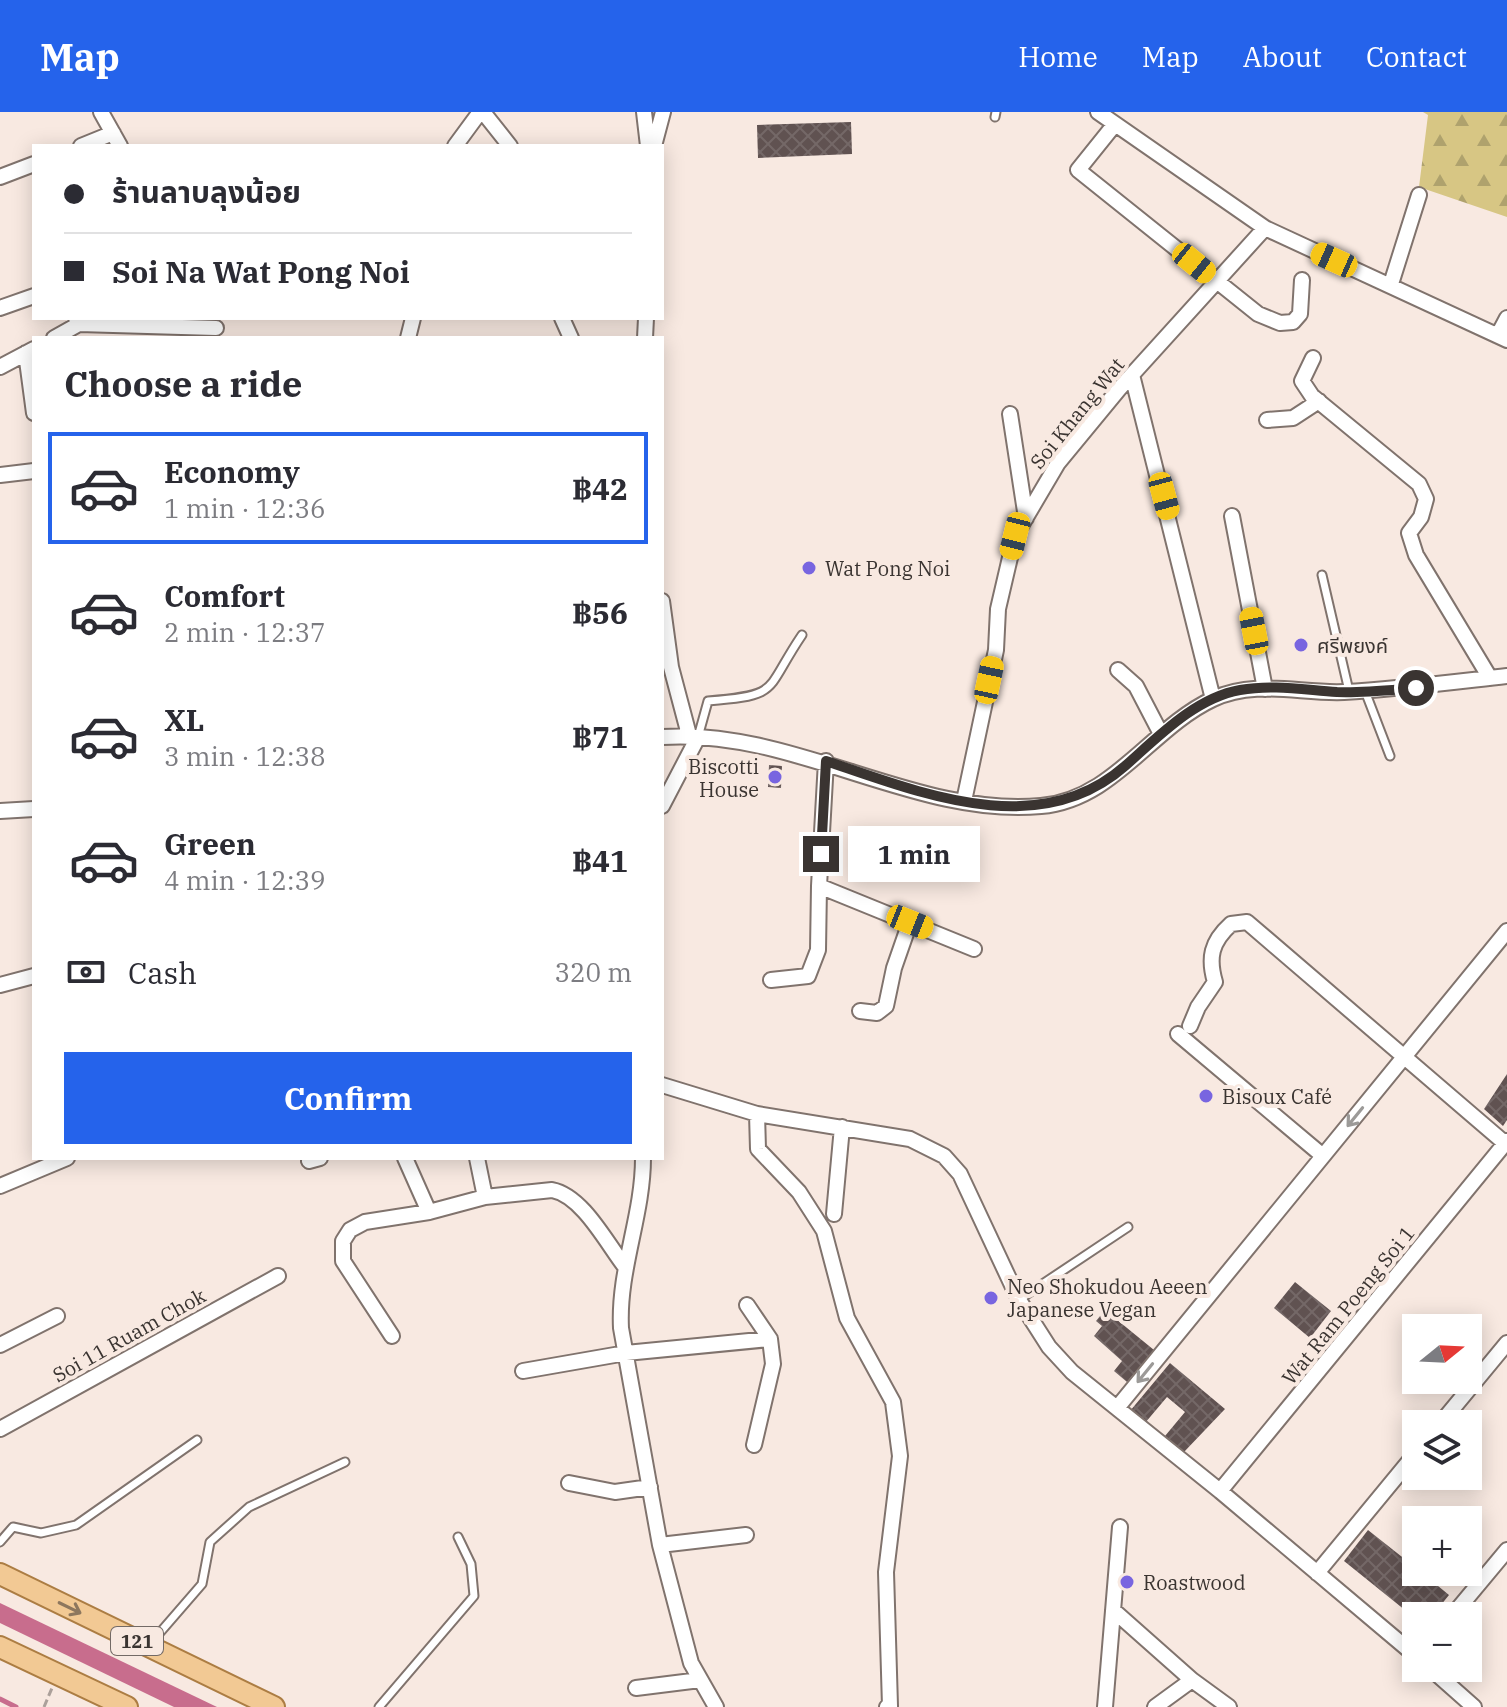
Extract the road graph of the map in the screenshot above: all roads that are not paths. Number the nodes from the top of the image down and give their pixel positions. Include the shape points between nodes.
1 (101, 112) edge
2 (482, 112) edge
3 (644, 112) edge
4 (663, 112) edge
5 (1098, 112) edge
6 (1115, 124) junction
7 (117, 140) edge
8 (93, 144) edge
9 (457, 144) edge
10 (508, 144) edge
11 (648, 144) edge
12 (655, 144) edge
13 (32, 165) edge
14 (0, 177) edge
15 (1419, 195) dead end
16 (1265, 228) junction
17 (1302, 280) dead end
18 (1217, 281) junction
19 (1391, 284) junction
20 (32, 297) edge
21 (0, 308) edge
22 (1507, 318) edge
23 (78, 321) edge
24 (135, 327) edge
25 (218, 328) edge
26 (57, 336) edge
27 (1503, 337) edge
28 (30, 351) edge
29 (1313, 358) dead end
30 (0, 367) edge
31 (1132, 375) junction
32 (32, 382) edge
33 (1319, 401) junction
34 (1010, 414) dead end
35 (1267, 420) dead end
36 (32, 471) edge
37 (0, 475) edge
38 (1232, 516) dead end
39 (1026, 518) junction
40 (1322, 575) dead end
41 (664, 616) edge
42 (802, 635) dead end
43 (1118, 670) dead end
44 (1507, 676) edge
45 (1490, 678) junction
46 (1265, 689) junction
47 (1357, 691) junction
48 (1213, 699) junction
49 (1161, 734) junction
50 (694, 736) junction
51 (664, 737) edge
52 (1390, 756) dead end
53 (826, 761) junction
54 (964, 801) junction
55 (664, 802) edge
56 (32, 809) edge
57 (0, 811) edge
58 (819, 886) junction
59 (910, 922) junction
60 (1507, 931) edge
61 (974, 949) dead end
62 (32, 977) edge
63 (771, 980) dead end
64 (0, 985) edge
65 (860, 1011) dead end
66 (1404, 1056) junction
67 (664, 1086) edge
68 (757, 1114) junction
69 (842, 1127) junction
70 (1506, 1143) edge
71 (1323, 1156) junction
72 (62, 1160) edge
73 (406, 1160) edge
74 (477, 1160) edge
75 (643, 1160) edge
76 (0, 1186) edge
77 (485, 1197) junction
78 (429, 1212) junction
79 (834, 1214) dead end
80 (1128, 1227) dead end
81 (626, 1268) junction
82 (278, 1276) dead end
83 (1019, 1300) junction
84 (747, 1305) dead end
85 (57, 1316) dead end
86 (392, 1336) dead end
87 (770, 1339) junction
88 (1507, 1343) edge
89 (0, 1345) edge
90 (626, 1353) junction
91 (523, 1371) dead end
92 (1117, 1408) junction
93 (1452, 1410) edge
94 (0, 1429) edge
95 (197, 1440) dead end
96 (754, 1445) dead end
97 (345, 1462) dead end
98 (1402, 1470) edge
99 (569, 1483) dead end
100 (650, 1487) junction
101 (1220, 1491) junction
102 (1120, 1527) dead end
103 (746, 1535) dead end
104 (458, 1537) dead end
105 (0, 1542) edge
106 (660, 1545) junction
107 (1507, 1550) edge
108 (1317, 1573) junction
109 (0, 1574) edge
110 (1464, 1602) edge
111 (1113, 1610) junction
112 (1402, 1644) edge
113 (148, 1646) junction
114 (0, 1647) edge
115 (700, 1680) junction
116 (1192, 1680) junction
117 (1446, 1682) edge
118 (636, 1688) dead end
119 (127, 1707) edge
120 (274, 1707) edge
121 (379, 1707) edge
122 (716, 1707) edge
123 (887, 1707) edge
124 (1105, 1707) edge
125 (1155, 1707) edge
126 (1229, 1707) edge
127 (1474, 1707) edge

1 - 7 street
2 - 9 street
2 - 10 street
3 - 11 street
4 - 12 street
5 - 6 street
6 - 16 street
6 - 18 street via 1078,170
7 - 8 street
13 - 14 street
15 - 19 street
16 - 18 street, Soi Khang Wat
16 - 19 street
17 - 18 street via 1300,314 1289,324 1258,314
18 - 31 street, Soi Khang Wat
19 - 27 street
20 - 21 street
22 - 27 street
23 - 24 street
23 - 26 street
24 - 25 street
28 - 30 street
28 - 32 street
29 - 33 street via 1302,381
31 - 39 street, Soi Khang Wat via 1058,463
31 - 48 street
33 - 35 street via 1293,418
33 - 45 street via 1419,484 1426,499 1409,533 1416,555
34 - 39 street
36 - 37 street
38 - 46 street
39 - 54 street, Soi Khang Wat via 1015,536 1003,585 996,650
40 - 47 lane
41 - 50 street via 671,667
42 - 50 lane via 773,687 757,697 708,701
43 - 49 street via 1136,686
44 - 45 street
45 - 47 street
46 - 47 street
46 - 48 street
47 - 52 lane
48 - 49 street
49 - 54 street via 1105,782 1066,801 1040,807
50 - 51 street
50 - 53 street
50 - 55 street
53 - 54 street
53 - 58 street
56 - 57 street
58 - 59 street
58 - 63 street via 815,964 808,976
59 - 61 street
59 - 65 street via 886,1006 877,1013
60 - 66 street
62 - 64 street
66 - 70 street
66 -> 71 street
66 - 71 street via 1247,922 1231,924 1212,947 1215,982 1184,1030
67 - 68 street
68 - 69 street
68 - 123 street via 758,1149 799,1192 824,1231 847,1318 893,1402 900,1456 886,1572
69 - 79 street
69 - 83 street via 910,1139 944,1156 960,1174
70 - 101 street, Wat Ram Poeng Soi 1
71 -> 92 street
72 - 76 street
73 - 78 street
74 - 77 street
75 - 81 street via 641,1200
77 - 78 street
77 - 81 street via 563,1192
78 - 86 street via 365,1222 343,1241 343,1261
80 - 83 lane
81 - 90 street via 619,1294
82 - 94 street, Soi 11 Ruam Chok
83 - 92 street via 1049,1347
84 - 87 street
85 - 89 street
87 - 90 street
87 - 96 street via 773,1364
88 - 93 street
90 - 91 street
90 - 100 street
92 - 101 street
95 - 105 lane via 76,1525 41,1533 13,1527
97 - 113 lane via 249,1507 210,1542 202,1584
98 - 108 street
99 - 100 street via 615,1492
100 - 106 street
101 - 108 street
102 - 111 street
103 - 106 street
104 - 121 lane via 471,1564 474,1596
106 - 115 street
107 - 110 street
108 - 112 street
109 -> 113 main road, 121
111 - 116 street
111 - 124 street
113 - 120 main road, 121
114 - 119 main road
115 - 118 street
115 - 122 street
116 - 125 street
116 - 126 street
117 - 127 street

